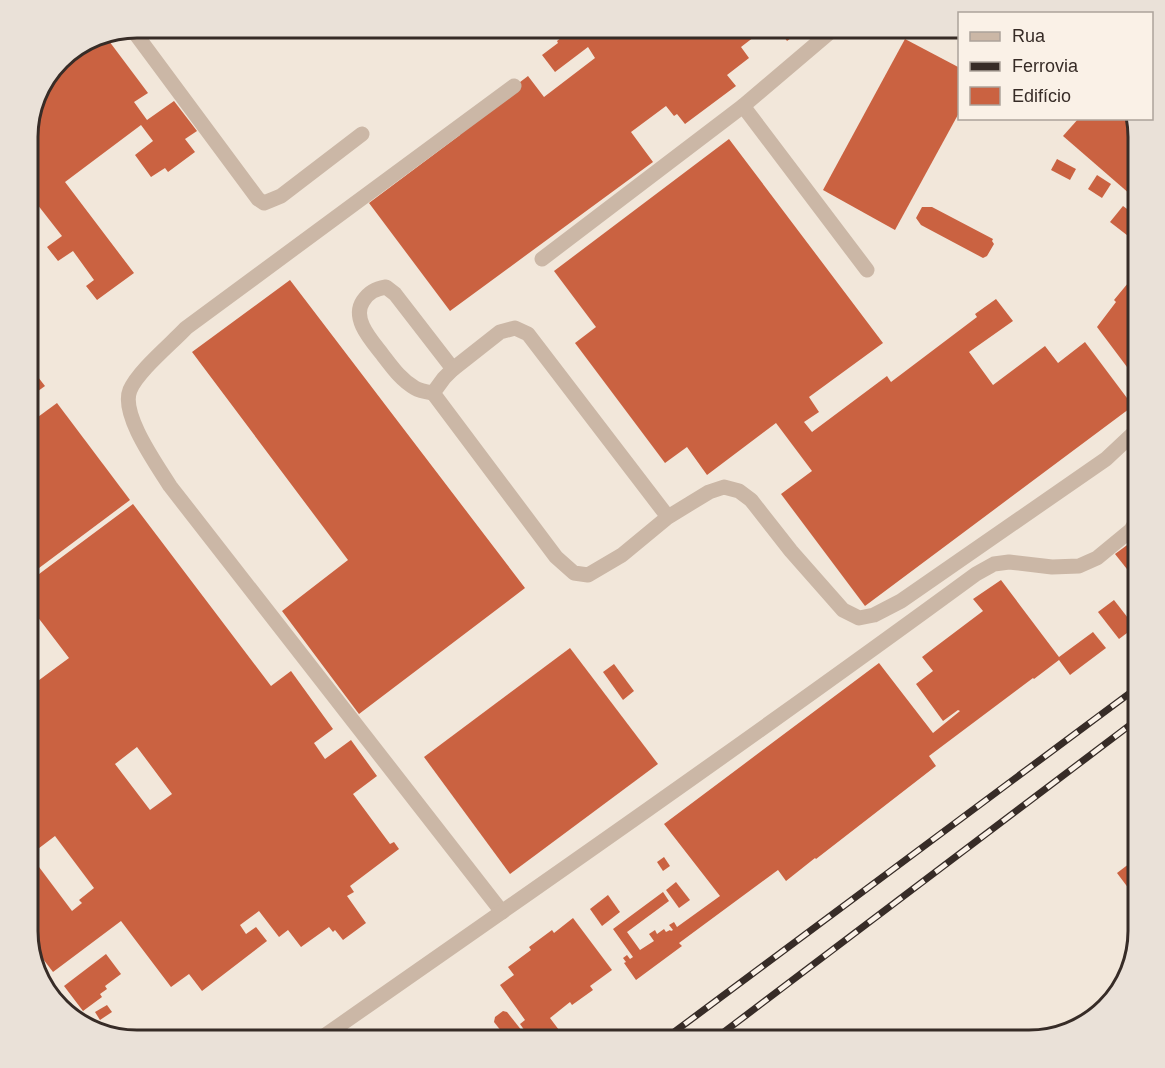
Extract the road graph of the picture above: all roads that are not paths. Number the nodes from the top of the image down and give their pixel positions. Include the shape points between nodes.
1 (139, 38) edge
2 (823, 38) edge
3 (514, 86) dead end
4 (743, 106) junction
5 (362, 134) dead end
6 (542, 259) dead end
7 (867, 270) dead end
8 (453, 369) junction
9 (433, 393) junction
10 (1127, 439) edge
11 (668, 517) junction
12 (1128, 533) edge
13 (502, 912) junction
14 (333, 1030) edge

1 - 5 lane via 264,203 281,196
2 - 4 lane
3 - 13 lane via 186,328 140,375 129,392 129,410 139,435 170,486
4 - 6 lane
4 - 7 lane
8 - 9 lane
8 - 9 lane via 395,294 386,287 367,295 359,307 368,336 407,382 418,390
8 - 11 lane via 500,332 515,328 528,334
9 - 11 lane via 556,556 574,573 588,575 622,555
10 - 11 lane via 1106,459 901,601 859,618 843,610 751,500 739,491 716,489
12 - 13 lane via 1098,558 1078,566 1010,562 994,564 976,574
13 - 14 lane

